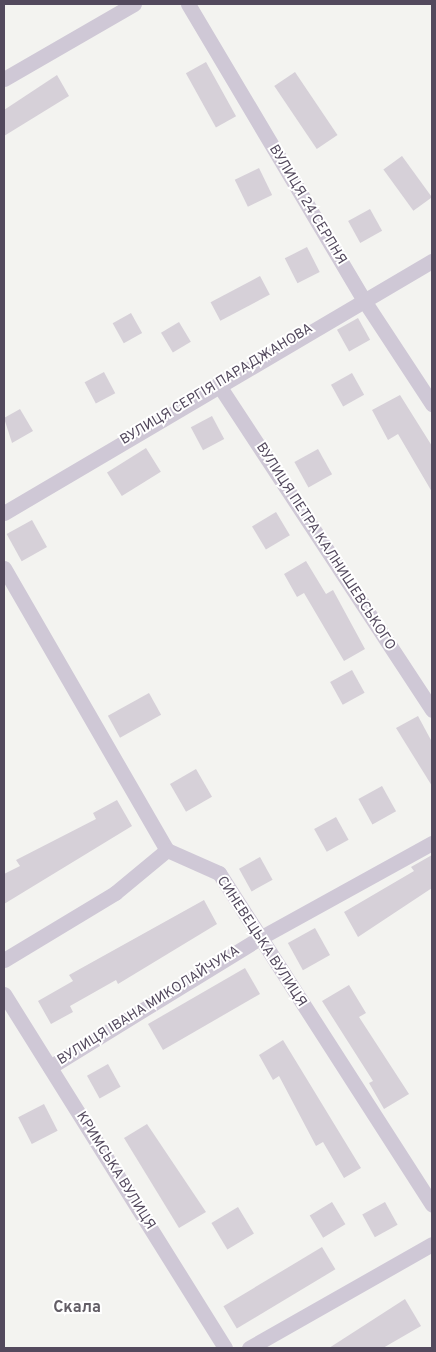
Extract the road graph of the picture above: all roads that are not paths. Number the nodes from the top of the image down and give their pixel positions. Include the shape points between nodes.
1 (134, 4) edge
2 (188, 4) edge
3 (4, 79) edge
4 (432, 262) edge
5 (362, 299) junction
6 (218, 384) junction
7 (432, 404) edge
8 (4, 513) edge
9 (4, 568) edge
10 (432, 710) edge
11 (432, 843) edge
12 (167, 850) junction
13 (258, 940) junction
14 (4, 960) edge
15 (4, 994) edge
16 (50, 1068) junction
17 (432, 1205) edge
18 (432, 1244) edge
19 (226, 1348) edge
20 (249, 1348) edge

1 - 3 street
2 - 5 street, ВУЛИЦЯ 24 СЕРПНЯ
4 - 5 street, ВУЛИЦЯ СЕРГІЯ ПАРАДЖАНОВА
5 - 6 street, ВУЛИЦЯ СЕРГІЯ ПАРАДЖАНОВА
5 - 7 street, ВУЛИЦЯ 24 СЕРПНЯ
6 - 8 street, ВУЛИЦЯ СЕРГІЯ ПАРАДЖАНОВА
6 - 10 street, ВУЛИЦЯ ПЕТРА КАЛНИШЕВСЬКОГО
9 - 12 street
11 - 13 street, ВУЛИЦЯ ІВАНА МИКОЛАЙЧУКА
12 - 13 street, СИНЕВЕЦЬКА ВУЛИЦЯ via 219,873
12 - 14 street via 115,892
13 - 16 street, ВУЛИЦЯ ІВАНА МИКОЛАЙЧУКА
13 - 17 street, СИНЕВЕЦЬКА ВУЛИЦЯ
15 - 16 street, КРИМСЬКА ВУЛИЦЯ
16 - 19 street, КРИМСЬКА ВУЛИЦЯ
18 - 20 street

